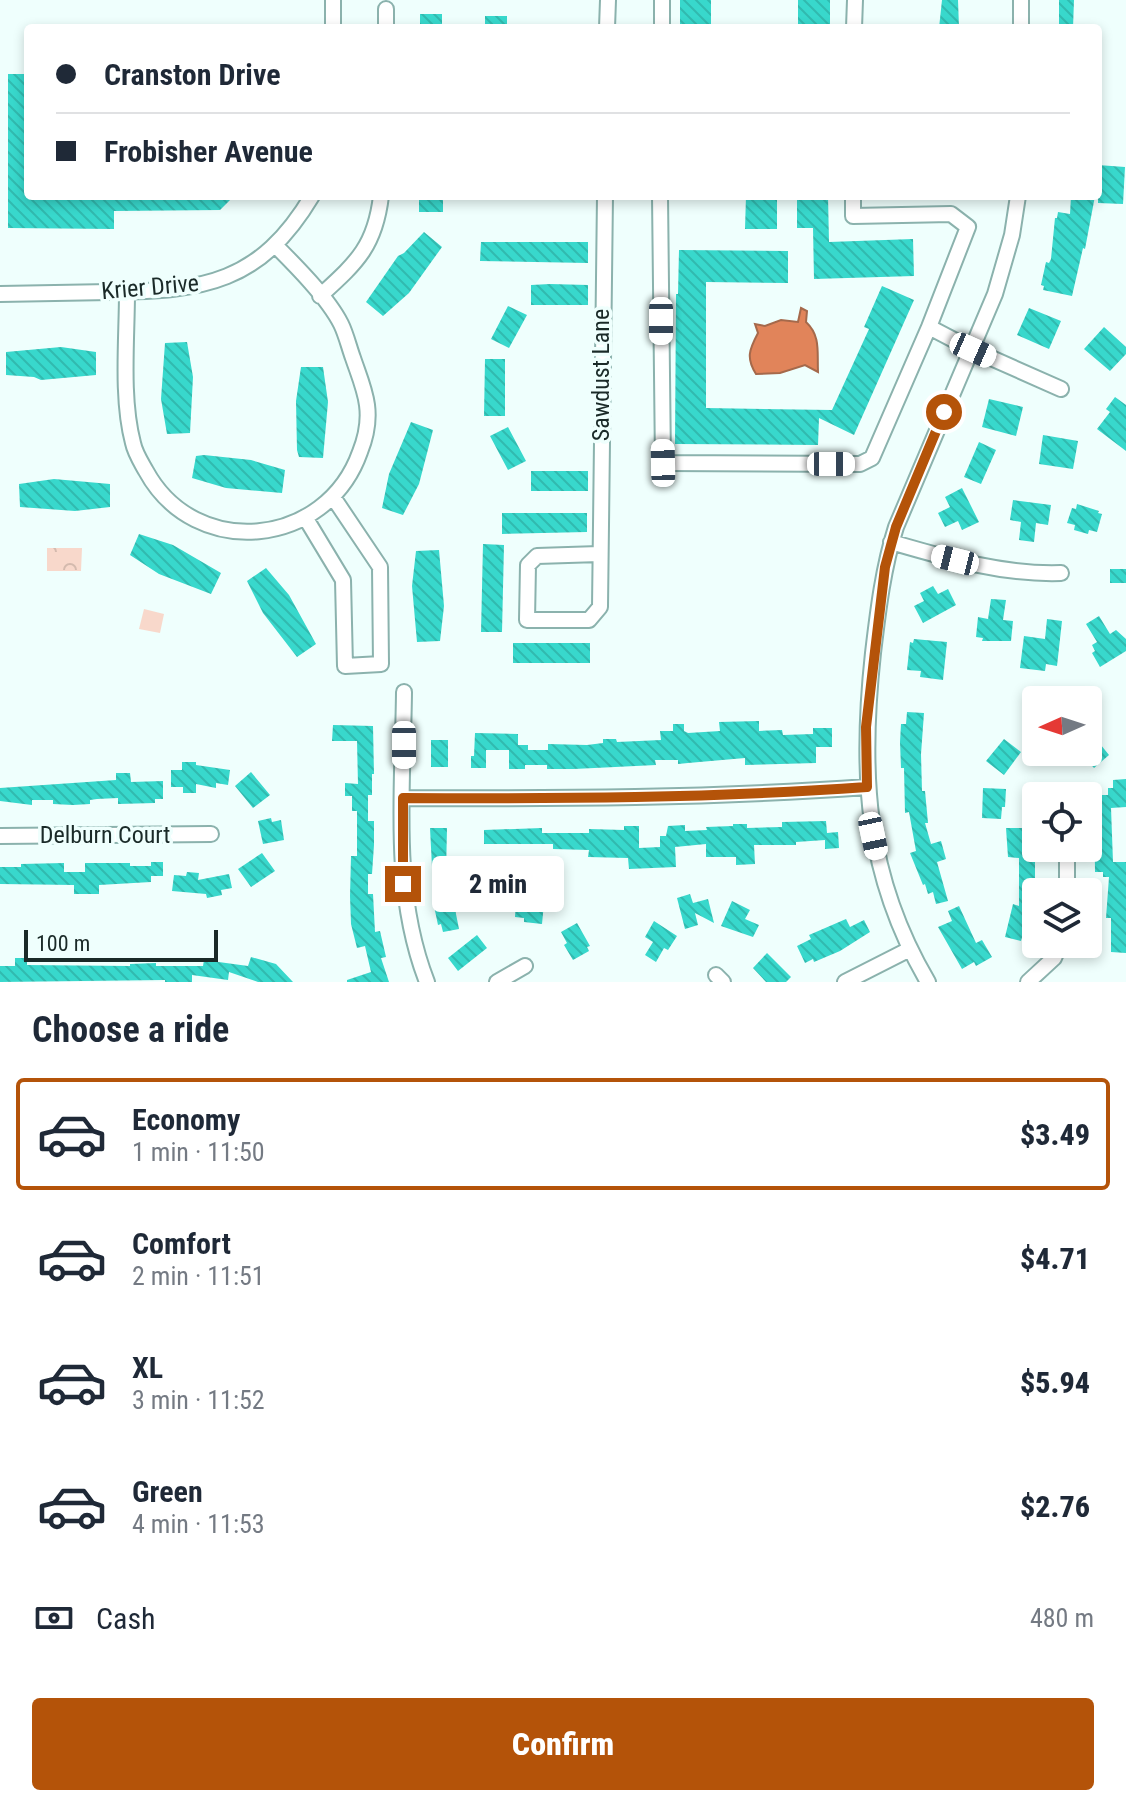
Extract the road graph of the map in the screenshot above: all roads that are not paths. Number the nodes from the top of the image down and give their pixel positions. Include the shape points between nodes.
1 (333, 0) edge
2 (608, 0) edge
3 (662, 0) edge
4 (855, 0) edge
5 (1021, 0) edge
6 (386, 9) dead end
7 (333, 24) edge
8 (386, 24) edge
9 (607, 24) edge
10 (662, 24) edge
11 (854, 24) edge
12 (1021, 24) edge
13 (309, 200) edge
14 (380, 200) edge
15 (605, 200) edge
16 (660, 200) edge
17 (853, 200) edge
18 (1017, 200) edge
19 (275, 245) junction
20 (127, 292) junction
21 (0, 294) edge
22 (320, 296) junction
23 (929, 327) junction
24 (973, 350) junction
25 (1061, 389) dead end
26 (333, 497) junction
27 (305, 517) junction
28 (891, 542) junction
29 (599, 554) junction
30 (1061, 573) dead end
31 (404, 692) dead end
32 (867, 787) junction
33 (403, 798) junction
34 (211, 834) dead end
35 (0, 836) edge
36 (910, 949) junction
37 (1054, 958) edge
38 (525, 966) dead end
39 (427, 982) edge
40 (497, 982) edge
41 (845, 982) edge
42 (928, 982) edge
43 (1028, 982) edge

1 - 7 street
2 - 9 street
3 - 10 street
4 - 11 street
5 - 12 street
6 - 8 street
13 - 19 street, Krier Drive
14 - 22 street via 366,250
15 - 29 street, Sawdust Lane
16 - 23 street via 663,463 867,462
17 - 23 street via 853,216 951,214 968,227
18 - 24 street via 1002,274
19 - 20 street, Krier Drive via 215,281 182,290
19 - 22 street
20 - 21 street, Krier Drive
20 - 27 street via 133,444 162,495 190,518 222,529 273,531
22 - 26 street via 341,323 367,404 357,462
23 - 24 street
24 - 25 street
24 - 28 street
26 - 27 street
26 - 27 street via 380,567 381,664 345,666 343,580
28 - 30 street via 981,566
28 - 32 street via 871,672
29 - 29 street, Sawdust Lane via 600,607 589,620 527,620 528,565 537,556
31 - 33 street
32 - 33 street via 757,794
32 - 36 street via 878,860
33 - 39 street via 407,917
34 - 35 street, Delburn Court
36 - 41 street
36 - 42 street
37 - 43 street
38 - 40 street

